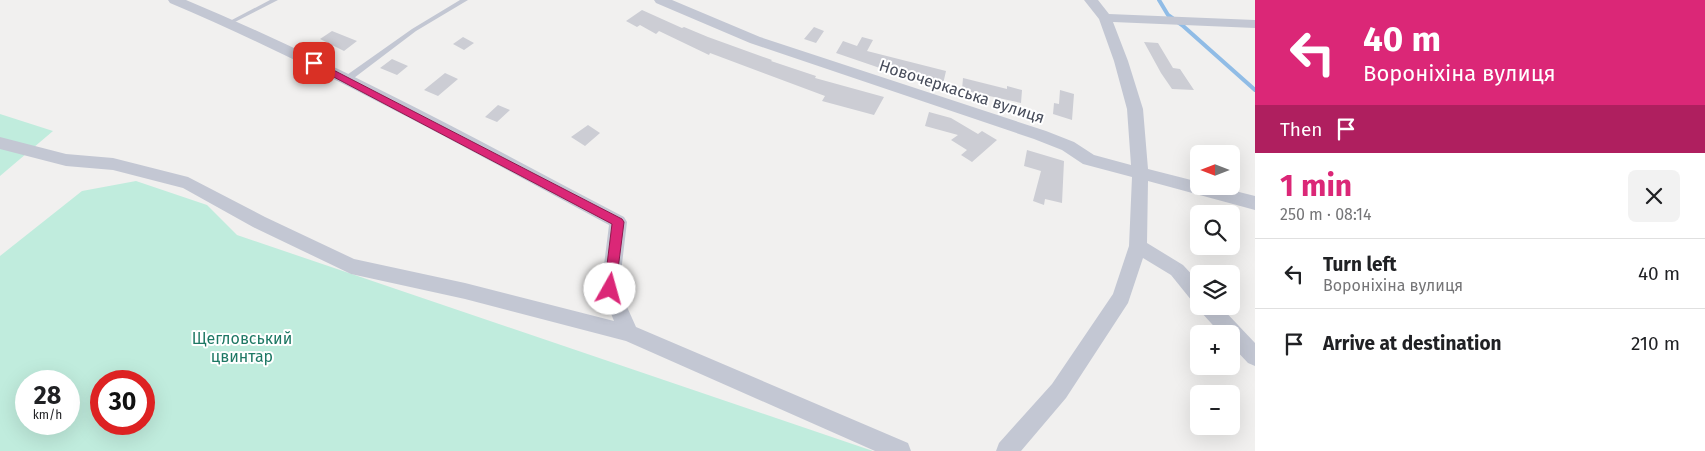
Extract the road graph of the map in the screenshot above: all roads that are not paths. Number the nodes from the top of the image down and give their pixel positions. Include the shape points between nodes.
1 (175, 0) edge
2 (275, 0) edge
3 (465, 0) edge
4 (661, 0) edge
5 (1091, 0) edge
6 (1105, 18) junction
7 (230, 22) junction
8 (1255, 24) edge
9 (347, 79) junction
10 (0, 142) edge
11 (1140, 172) junction
12 (1255, 202) edge
13 (1138, 246) junction
14 (1190, 285) edge
15 (1216, 315) edge
16 (629, 333) junction
17 (1255, 357) edge
18 (900, 451) edge
19 (1007, 451) edge

1 - 7 street
2 - 7 lane
3 - 9 lane via 414,30
4 - 11 street, Новочеркаська вулиця via 756,40 1040,135 1068,146 1089,160
5 - 6 street
6 - 8 street
6 - 11 street via 1135,110
7 - 9 street
9 - 16 street via 618,222 610,289
10 - 16 street via 66,160 113,164 188,183 259,222 351,266
11 - 12 street, Новочеркаська вулиця
11 - 13 street
13 - 14 street via 1177,270
13 - 19 street via 1121,297 1059,391
15 - 17 street
16 - 18 street

